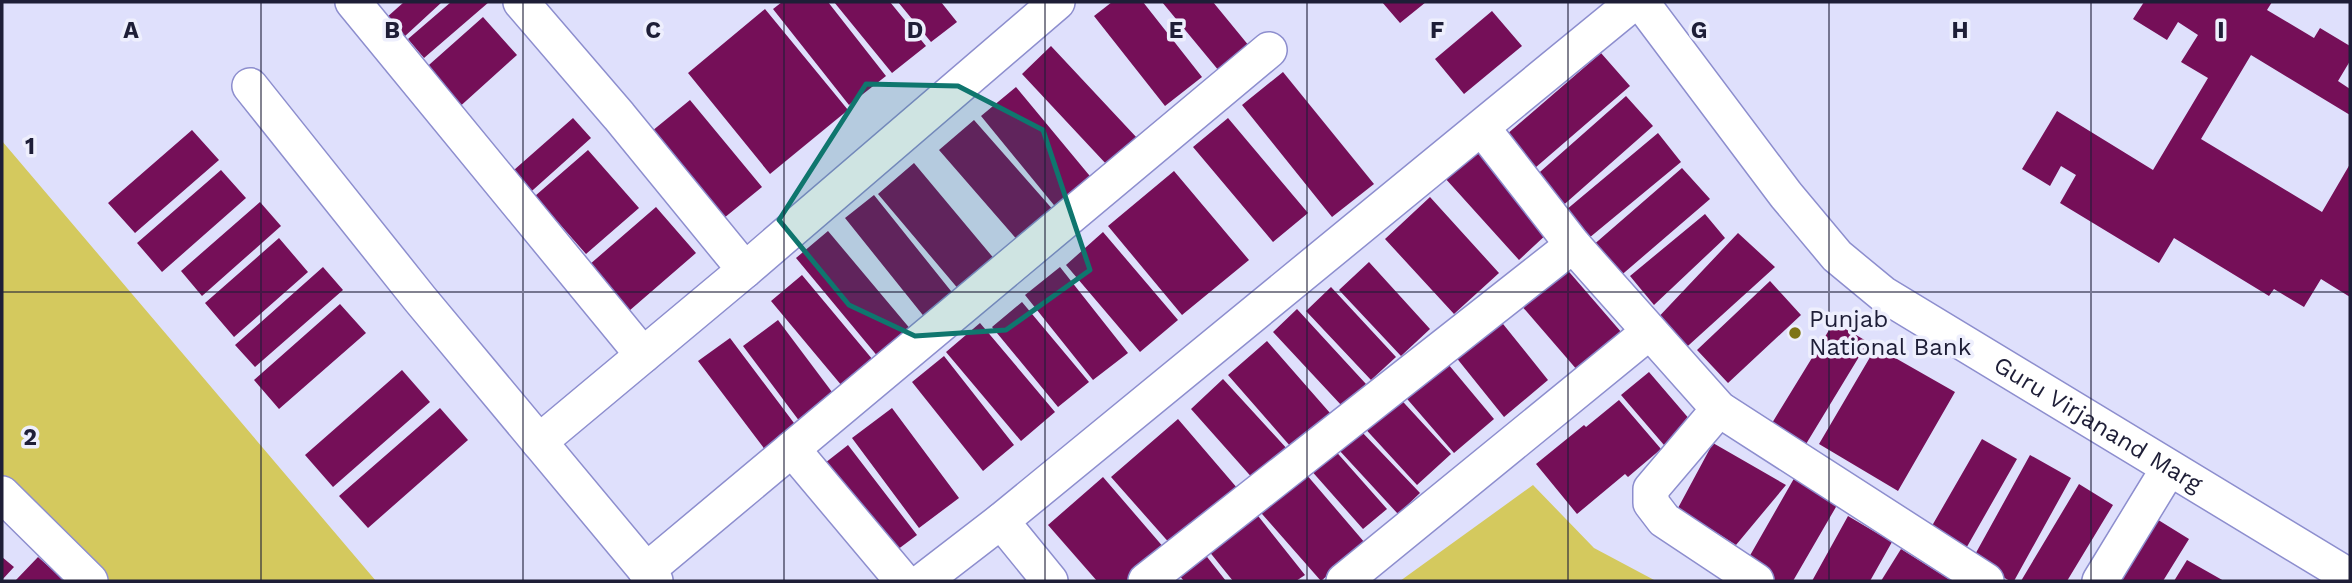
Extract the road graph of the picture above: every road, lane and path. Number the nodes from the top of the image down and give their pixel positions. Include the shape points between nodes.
1 (353, 2) edge
2 (521, 2) edge
3 (1057, 2) edge
4 (1634, 2) edge
5 (1641, 2) edge
6 (1269, 50) dead end
7 (250, 86) dead end
8 (1482, 128) junction
9 (1573, 245) junction
10 (745, 270) junction
11 (1649, 332) junction
12 (643, 355) junction
13 (1719, 409) junction
14 (539, 442) junction
15 (792, 449) junction
16 (2169, 468) junction
17 (2, 494) edge
18 (1001, 521) junction
19 (651, 576) edge
20 (2350, 577) edge
21 (90, 581) edge
22 (903, 581) edge
23 (923, 581) edge
24 (1050, 581) edge
25 (1146, 581) edge
26 (1344, 581) edge
27 (1756, 581) edge
28 (1986, 581) edge
29 (2100, 581) edge

1 - 12 street
2 - 10 street
3 - 10 street
4 - 8 street
5 - 16 street, Guru Virjanand Marg via 1837,257 1882,294
6 - 15 street
7 - 14 street
8 - 9 street
8 - 18 street
9 - 11 street
9 - 25 street
10 - 12 street
11 - 13 street
11 - 26 street
12 - 14 street
13 - 27 street via 1651,489 1651,503 1664,520
13 - 28 street
14 - 19 street
15 - 19 street
15 - 22 street
16 - 20 street, Guru Virjanand Marg
16 - 29 street
17 - 21 street
18 - 23 street
18 - 24 street

